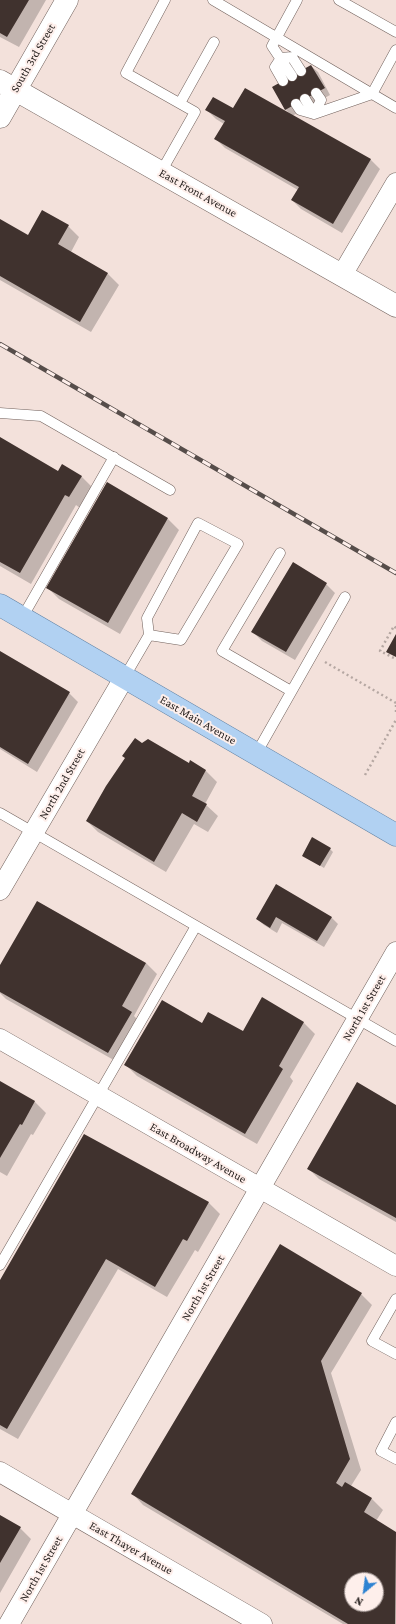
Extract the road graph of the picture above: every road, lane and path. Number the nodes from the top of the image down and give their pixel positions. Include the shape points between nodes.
1 (67, 0) edge
2 (165, 0) edge
3 (213, 0) edge
4 (297, 0) edge
5 (339, 0) edge
6 (396, 32) edge
7 (277, 38) junction
8 (214, 42) dead end
9 (396, 50) edge
10 (281, 58) junction
11 (8, 85) edge
12 (316, 93) dead end
13 (372, 94) junction
14 (301, 101) dead end
15 (180, 103) junction
16 (396, 108) edge
17 (314, 114) junction
18 (0, 116) edge
19 (161, 172) junction
20 (396, 183) edge
21 (342, 274) junction
22 (396, 306) edge
23 (0, 413) edge
24 (114, 458) junction
25 (170, 490) dead end
26 (280, 553) dead end
27 (345, 597) dead end
28 (0, 605) edge
29 (22, 618) junction
30 (396, 628) edge
31 (149, 635) junction
32 (396, 659) edge
33 (325, 662) dead end
34 (124, 678) junction
35 (291, 691) junction
36 (396, 704) edge
37 (396, 712) edge
38 (396, 720) edge
39 (256, 754) junction
40 (365, 775) dead end
41 (0, 813) edge
42 (34, 832) junction
43 (396, 835) edge
44 (0, 890) edge
45 (196, 926) junction
46 (396, 952) edge
47 (358, 1019) junction
48 (0, 1039) edge
49 (396, 1041) edge
50 (98, 1095) junction
51 (261, 1189) junction
52 (0, 1265) edge
53 (396, 1266) edge
54 (396, 1299) edge
55 (396, 1354) edge
56 (396, 1422) edge
57 (396, 1459) edge
58 (0, 1472) edge
59 (72, 1513) junction
60 (9, 1624) edge
61 (262, 1624) edge

1 - 11 street, South 3rd Street
2 - 15 lane via 126,73
3 - 7 lane
4 - 7 lane
5 - 6 lane
7 - 10 lane via 272,46
7 - 13 lane
8 - 15 lane
9 - 13 lane
10 - 10 lane via 274,67 292,76 292,57
11 - 18 street, South 3rd Street
11 - 19 street, East Front Avenue
12 - 17 lane via 321,100
13 - 16 lane
13 - 17 lane
14 - 17 lane via 300,110
15 - 19 lane via 195,112
19 - 21 street, East Front Avenue
20 - 21 street
21 - 22 street, East Front Avenue
23 - 24 lane via 41,416
24 - 25 lane
24 - 29 lane
26 - 35 lane via 222,651
27 - 35 lane
28 - 29 main road, East Main Avenue
29 - 34 main road, East Main Avenue
30 - 32 path via 394,626 380,650
31 - 31 lane via 181,640 238,544 198,523 147,618
31 - 34 lane
33 - 36 path
34 - 39 main road, East Main Avenue
34 - 42 street, North 2nd Street
35 - 39 lane
36 - 37 path
38 - 40 path
39 - 43 main road, East Main Avenue
41 - 42 lane
42 - 44 street, North 2nd Street
42 - 45 lane
45 - 47 lane
45 - 50 lane
46 - 47 street, North 1st Street
47 - 49 lane
47 - 51 street, North 1st Street
48 - 50 street, East Broadway Avenue
50 - 51 street, East Broadway Avenue
50 - 52 lane
51 - 53 street, East Broadway Avenue
51 - 59 street, North 1st Street
54 - 55 lane via 372,1341
56 - 57 lane via 382,1451
58 - 59 street, East Thayer Avenue
59 - 60 street, North 1st Street
59 - 61 street, East Thayer Avenue

